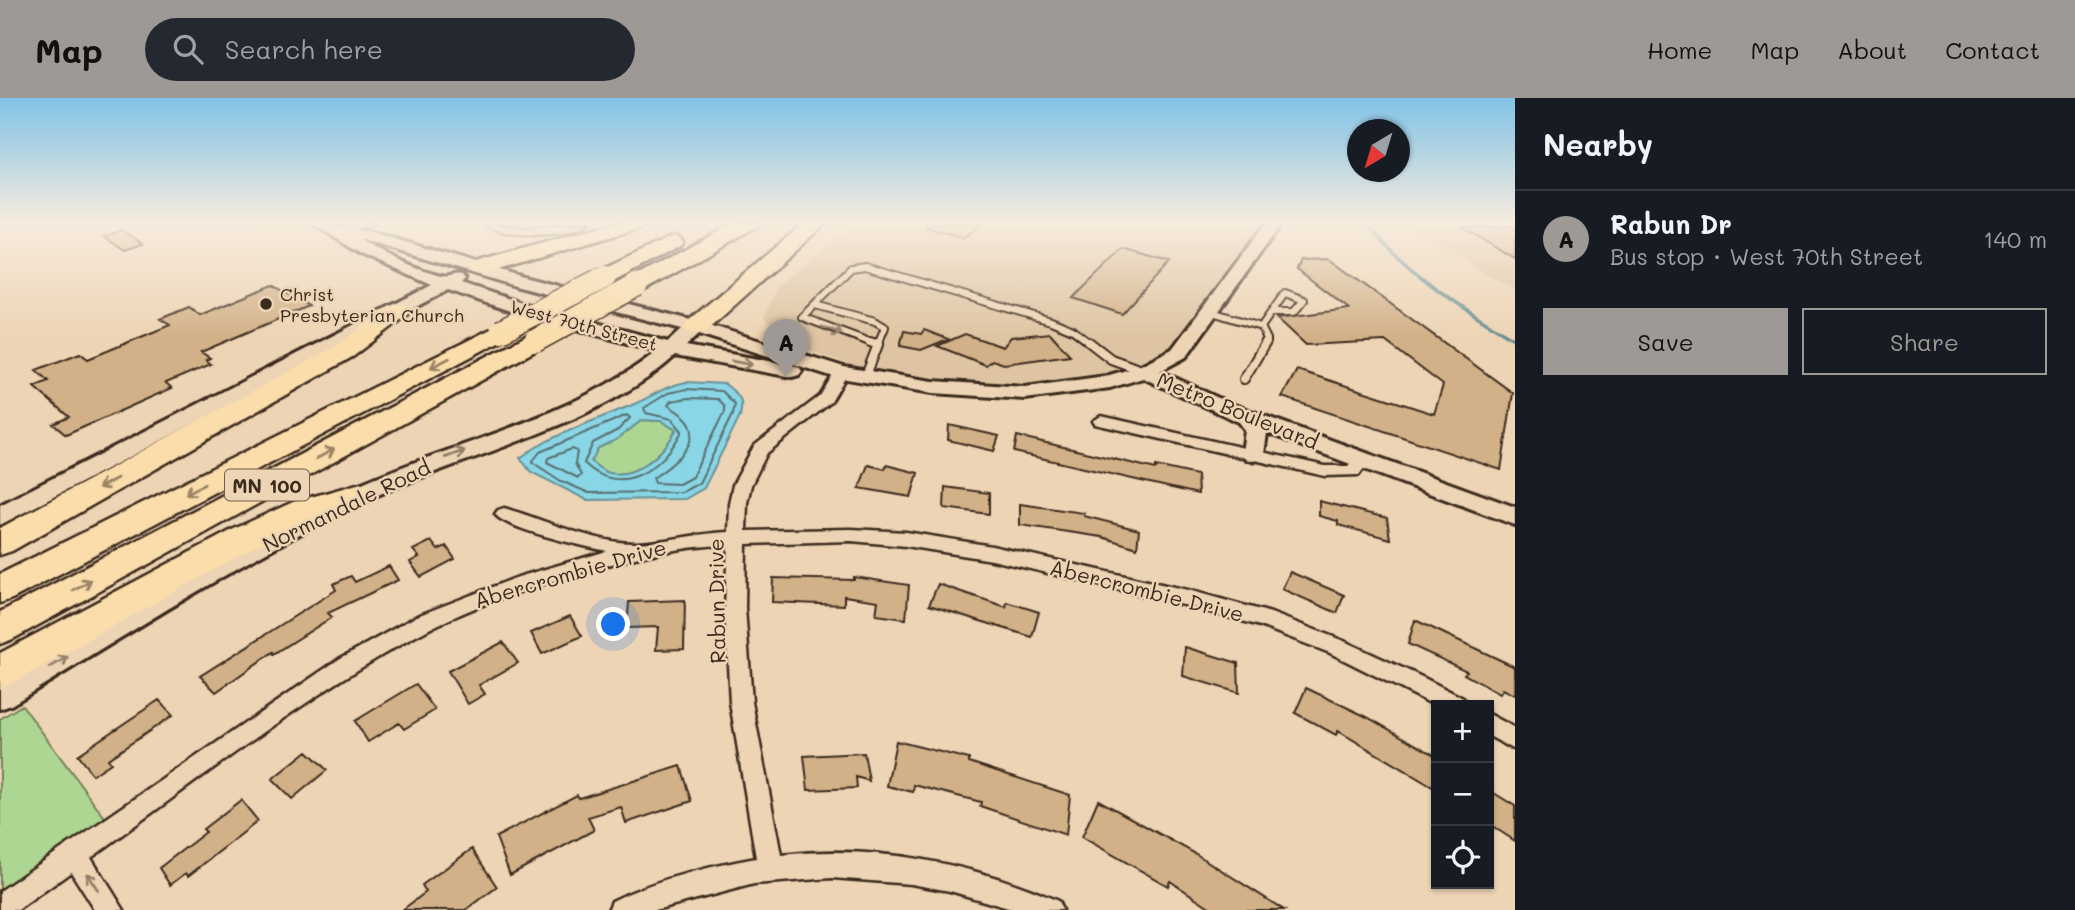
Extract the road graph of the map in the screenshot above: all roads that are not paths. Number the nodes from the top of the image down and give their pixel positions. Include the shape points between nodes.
1 (391, 261) edge
2 (455, 261) edge
3 (505, 261) edge
4 (636, 261) edge
5 (681, 261) edge
6 (772, 261) edge
7 (1246, 261) edge
8 (480, 268) junction
9 (447, 284) junction
10 (815, 305) junction
11 (398, 311) junction
12 (1209, 311) junction
13 (1272, 312) dead end
14 (696, 327) junction
15 (1261, 327) junction
16 (879, 345) junction
17 (675, 350) junction
18 (1144, 371) junction
19 (841, 373) junction
20 (865, 378) junction
21 (1244, 379) dead end
22 (1247, 418) junction
23 (1101, 421) dead end
24 (1253, 454) junction
25 (1362, 460) junction
26 (361, 493) junction
27 (504, 514) dead end
28 (0, 516) edge
29 (1515, 516) edge
30 (737, 537) junction
31 (0, 543) edge
32 (638, 550) junction
33 (0, 590) edge
34 (0, 629) edge
35 (0, 671) edge
36 (0, 696) edge
37 (1446, 700) edge
38 (1494, 727) edge
39 (1515, 740) edge
40 (74, 854) junction
41 (769, 868) junction
42 (0, 907) edge
43 (111, 910) edge
44 (621, 910) edge
45 (1049, 910) edge

1 - 9 street, West 70th Street
2 - 8 street, West 70th Street
3 - 8 highway
4 -> 33 highway, MN 100, bridge
34 -> 5 highway, MN 100, bridge
6 - 14 highway
7 - 12 street, Metro Boulevard
8 - 9 street
8 - 14 street, West 70th Street
9 - 11 street
9 - 17 street, West 70th Street
10 - 16 lane via 876,321 885,327
10 -> 16 lane via 802,317 807,321
10 - 18 lane via 851,268 865,266 1051,321 1073,330 1111,359
11 - 28 street
11 -> 31 highway via 345,351
12 - 15 lane
12 - 18 street, Metro Boulevard via 1179,353
13 - 15 lane
14 - 17 street, Normandale Road
14 - 19 street, West 70th Street
15 - 21 lane via 1266,344
16 - 20 lane
17 -> 19 street, West 70th Street via 821,377
26 -> 17 street, Normandale Road via 617,388
18 - 20 street, West 70th Street via 1110,382 1025,393
18 - 22 street, Metro Boulevard
19 - 20 street, West 70th Street
19 - 30 street, Rabun Drive via 826,399 761,450 741,485
22 - 24 street via 1256,430
22 - 25 street, Metro Boulevard
23 - 24 street
24 - 25 street via 1325,471 1353,471
25 - 29 street
26 - 35 highway via 304,510 246,537
36 -> 26 street, Normandale Road
27 - 32 street via 539,528
30 - 32 street, Abercrombie Drive
30 - 37 street, Abercrombie Drive via 906,539 992,553 1179,596 1264,619 1338,647
30 - 41 street, Rabun Drive via 735,608 741,702
32 - 40 street, Abercrombie Drive via 525,582 424,621 346,665
38 - 39 street
40 - 42 street, Abercrombie Drive
43 -> 40 street
41 - 44 street via 709,880
41 - 45 street via 868,864 950,877

